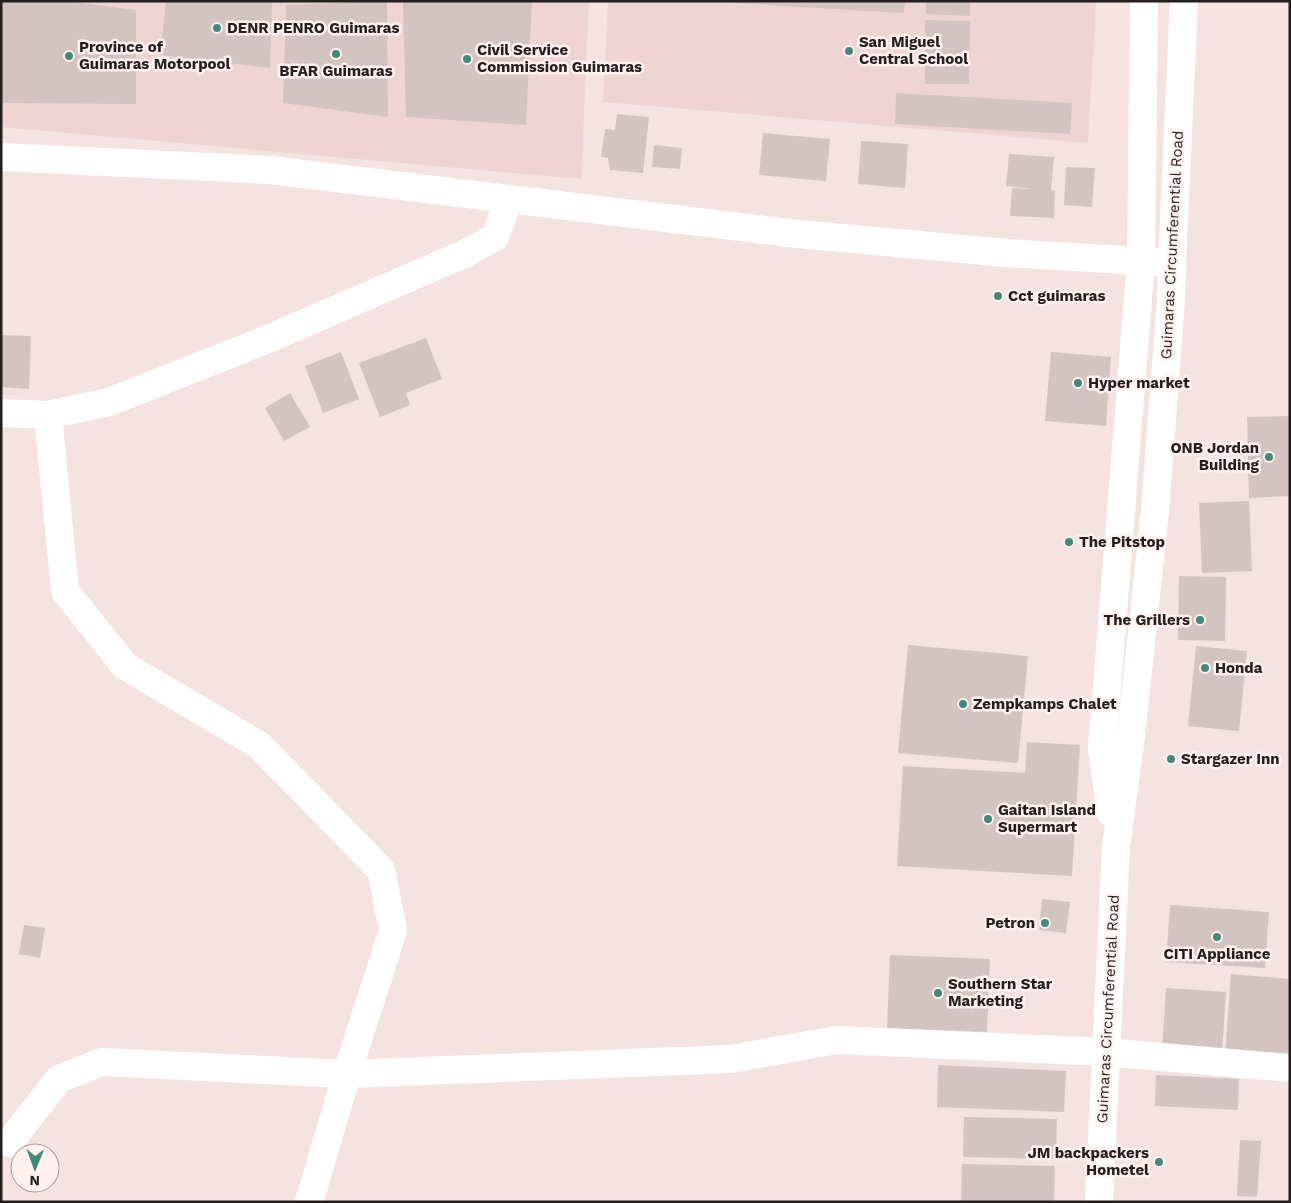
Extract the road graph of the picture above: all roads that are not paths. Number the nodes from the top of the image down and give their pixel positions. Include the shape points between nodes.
1 (1144, 1) edge
2 (1184, 1) edge
3 (1, 157) edge
4 (509, 199) junction
5 (1141, 262) junction
6 (1172, 263) junction
7 (1, 413) edge
8 (48, 415) junction
9 (1116, 847) junction
10 (1105, 1052) junction
11 (1290, 1068) edge
12 (347, 1074) junction
13 (8, 1143) dead end
14 (309, 1202) edge
15 (1099, 1202) edge

1 - 5 street, Guimaras Circumferential Road
2 - 6 street, Guimaras Circumferential Road
3 - 4 street via 270,170
4 - 5 street via 808,235
4 - 8 street via 495,237 464,254 268,339 109,402
5 - 6 street
5 - 9 street, Guimaras Circumferential Road via 1102,749
6 - 9 street, Guimaras Circumferential Road via 1155,512
7 - 8 street
8 - 12 street via 65,591 125,666 259,745 381,870 393,930
9 - 10 street, Guimaras Circumferential Road
10 - 11 street
10 - 12 street via 837,1040 730,1059
10 - 15 street, Guimaras Circumferential Road
12 - 13 street via 102,1062 59,1079
12 - 14 street

